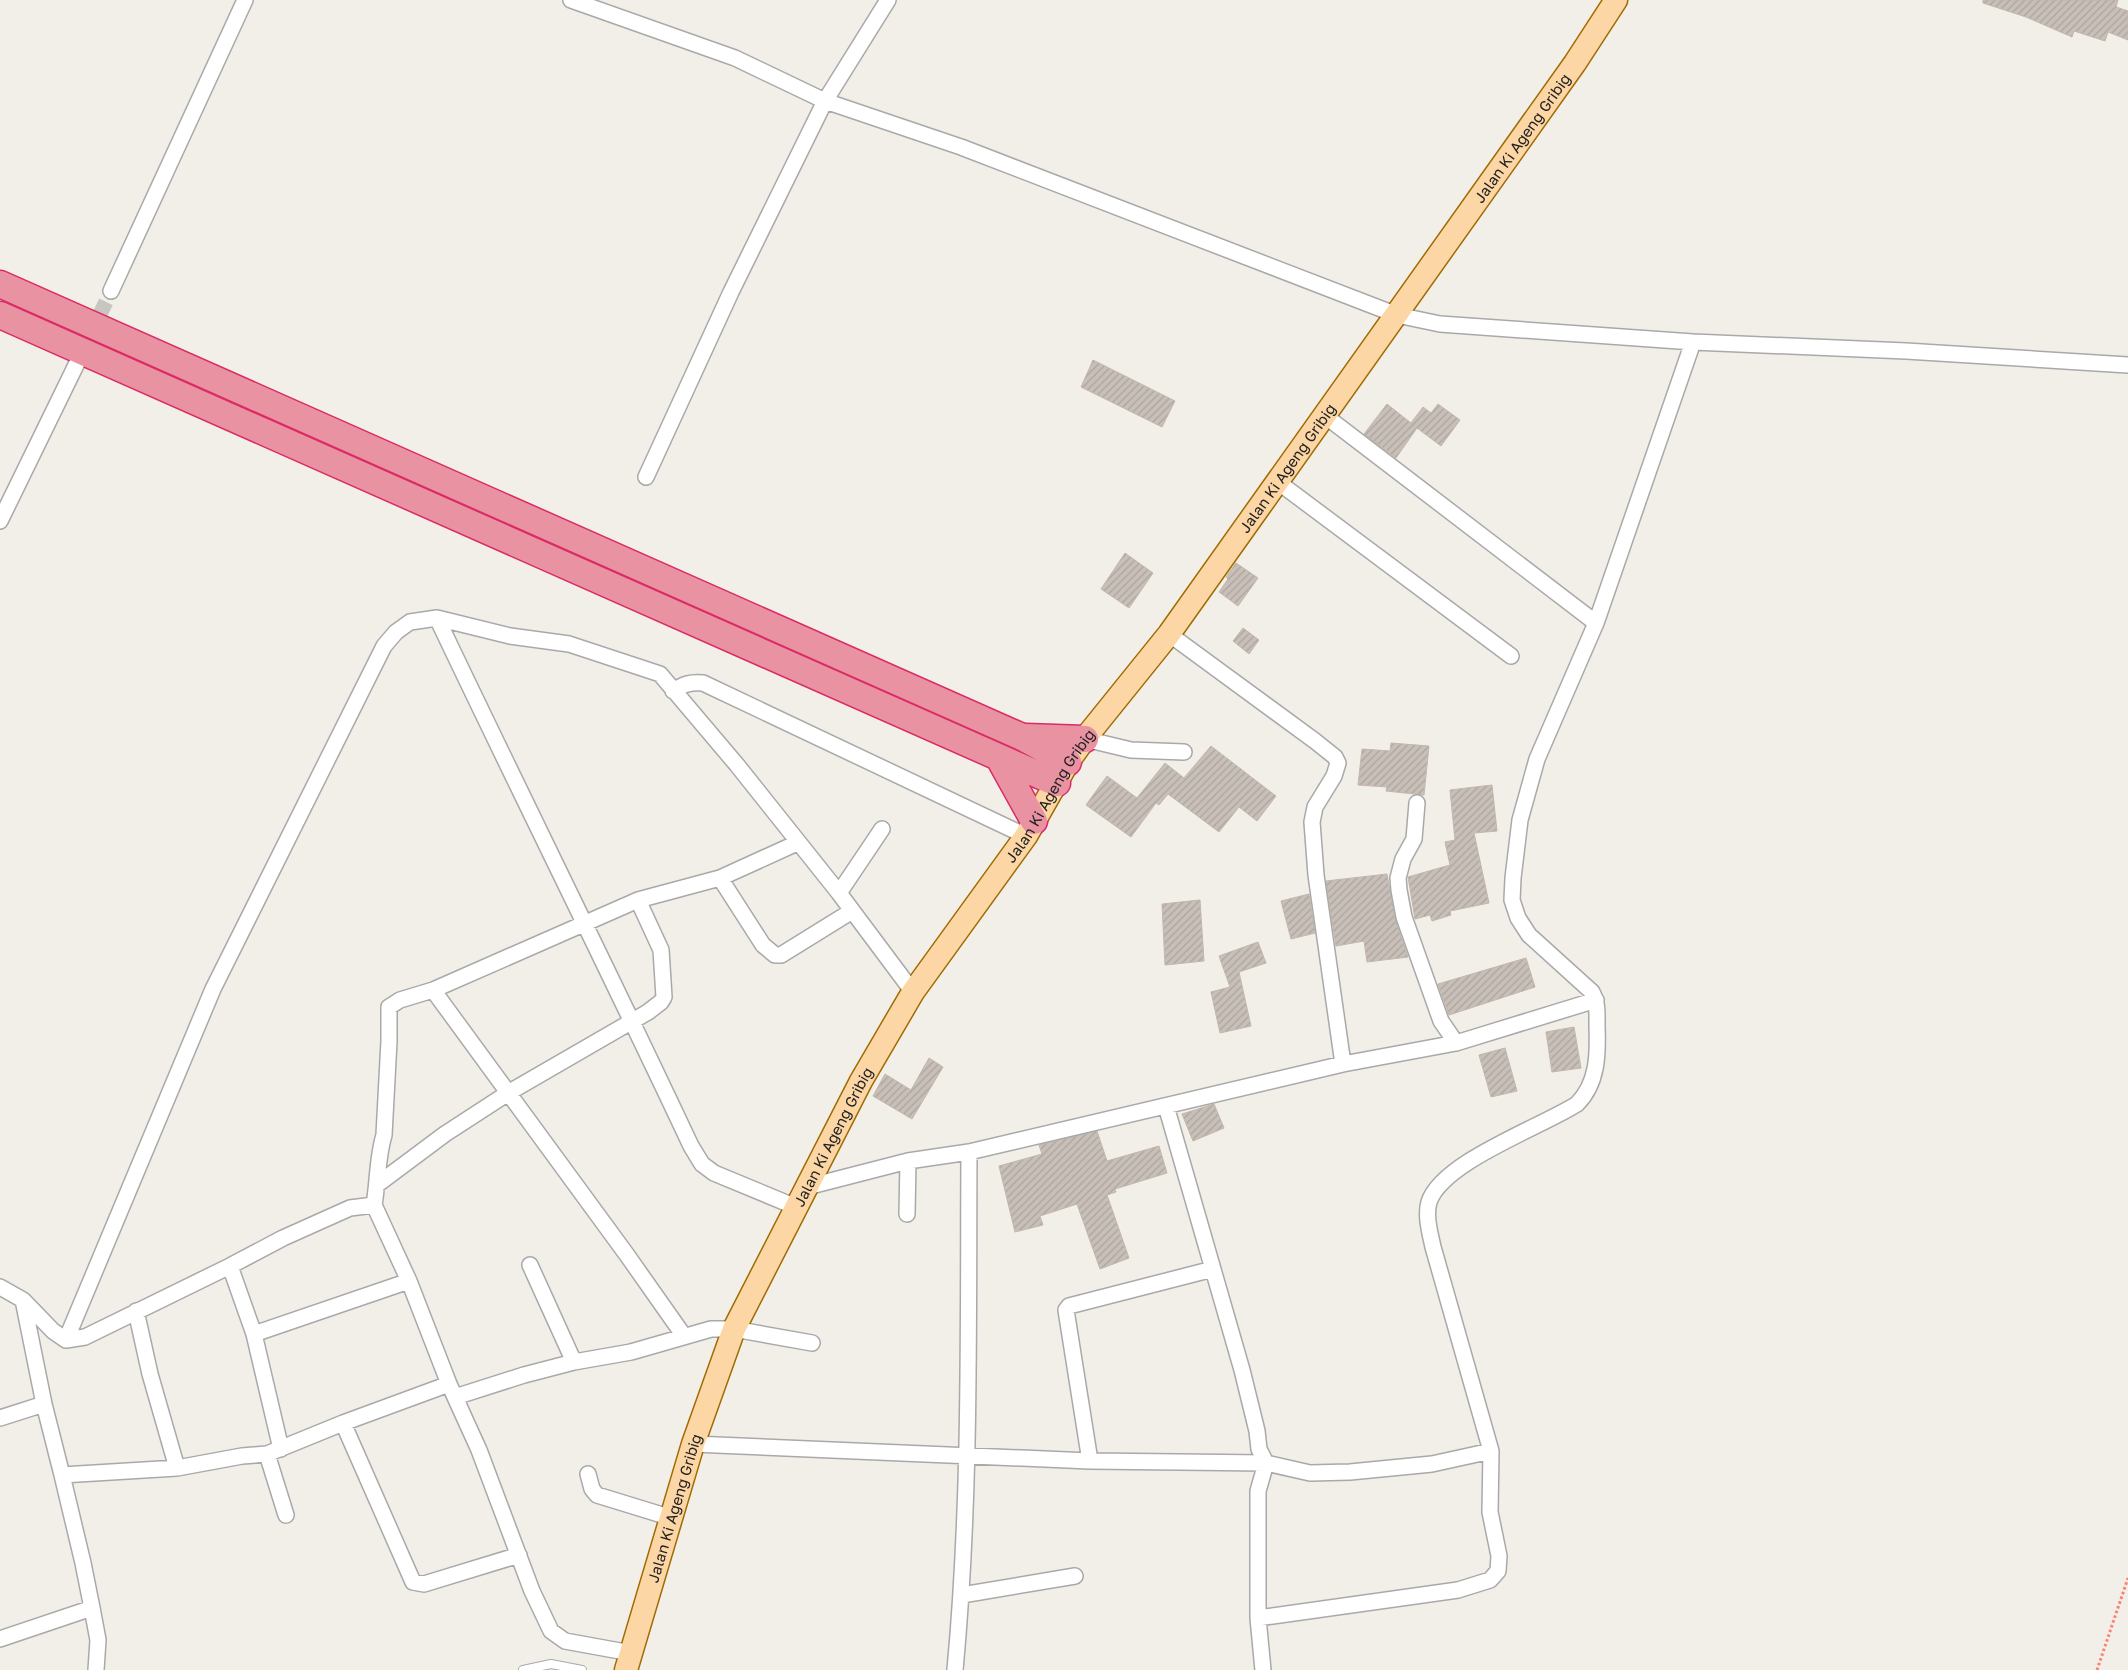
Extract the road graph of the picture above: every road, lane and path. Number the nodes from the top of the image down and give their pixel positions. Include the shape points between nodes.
1 (245, 0) edge
2 (572, 0) edge
3 (888, 0) edge
4 (1616, 0) edge
5 (825, 102) junction
6 (0, 284) edge
7 (111, 291) tunnel mouth
8 (0, 315) edge
9 (1397, 315) junction
10 (1693, 342) junction
11 (78, 361) tunnel mouth
12 (2128, 365) edge
13 (1324, 415) junction
14 (646, 477) dead end
15 (1278, 482) junction
16 (0, 521) edge
17 (437, 618) junction
18 (1596, 623) junction
19 (1169, 634) junction
20 (1511, 656) dead end
21 (673, 691) junction
22 (1020, 736) junction
23 (1085, 739) junction
24 (1184, 752) dead end
25 (999, 758) junction
26 (1063, 773) junction
27 (1417, 804) dead end
28 (1030, 828) junction
29 (882, 829) dead end
30 (797, 843) junction
31 (720, 878) junction
32 (839, 893) junction
33 (638, 900) junction
34 (852, 911) junction
35 (586, 924) junction
36 (433, 990) junction
37 (913, 992) junction
38 (1596, 1000) junction
39 (632, 1021) junction
40 (1456, 1043) junction
41 (1344, 1064) junction
42 (508, 1093) junction
43 (1166, 1106) junction
44 (969, 1152) junction
45 (908, 1161) junction
46 (378, 1184) junction
47 (807, 1187) junction
48 (374, 1205) junction
49 (796, 1207) junction
50 (907, 1214) dead end
51 (530, 1265) dead end
52 (230, 1266) junction
53 (1213, 1269) junction
54 (409, 1281) junction
55 (0, 1287) edge
56 (23, 1300) junction
57 (136, 1311) junction
58 (734, 1329) junction
59 (254, 1334) junction
60 (684, 1336) junction
61 (66, 1340) junction
62 (812, 1343) dead end
63 (574, 1362) junction
64 (452, 1390) junction
65 (44, 1404) junction
66 (0, 1418) edge
67 (343, 1422) junction
68 (693, 1444) junction
69 (274, 1451) junction
70 (1491, 1451) junction
71 (968, 1456) junction
72 (1090, 1461) junction
73 (1266, 1463) junction
74 (177, 1468) junction
75 (588, 1474) dead end
76 (62, 1475) junction
77 (286, 1514) dead end
78 (672, 1518) junction
79 (519, 1555) junction
80 (1075, 1576) dead end
81 (2128, 1578) edge
82 (962, 1595) junction
83 (92, 1608) junction
84 (1258, 1618) junction
85 (0, 1639) edge
86 (629, 1661) edge
87 (96, 1670) edge
88 (523, 1670) edge
89 (582, 1670) edge
90 (955, 1670) edge
91 (1264, 1670) edge
92 (2097, 1670) edge

1 - 7 street
2 - 5 street via 735,58
3 - 5 street
4 - 9 main road, Jalan Ki Ageng Gribig
5 - 9 street via 961,147
5 - 14 street via 730,292
6 - 22 highway
8 - 25 highway
9 - 10 street via 1440,324
9 - 13 main road, Jalan Ki Ageng Gribig
10 - 12 street
10 - 18 street
11 - 16 street
13 - 15 main road, Jalan Ki Ageng Gribig
13 - 18 street
15 - 19 main road, Jalan Ki Ageng Gribig
15 - 20 street
17 - 21 street via 510,636 569,644 650,669 660,674
17 - 35 street
17 - 61 street via 410,622 384,646 212,989
18 - 38 street via 1537,759 1520,820 1512,900 1529,935 1592,992
19 - 23 main road, Jalan Ki Ageng Gribig
19 - 41 street via 1337,760 1338,768 1316,807 1312,822 1316,875
21 - 28 street via 684,684 703,683
21 - 30 street via 737,765
22 - 23 highway
22 - 26 highway
23 - 24 street via 1131,750
23 - 26 main road, Jalan Ki Ageng Gribig
25 - 26 highway
25 - 28 highway
26 - 28 main road, Jalan Ki Ageng Gribig
27 - 40 street via 1414,839 1403,859 1398,878 1399,890 1404,917 1441,1021
28 - 37 main road, Jalan Ki Ageng Gribig
29 - 32 street
30 - 31 street
30 - 32 street
31 - 33 street
31 - 34 street via 763,945 775,955 781,955
32 - 34 street
33 - 35 street
33 - 39 street via 661,950 664,997
34 - 37 street
35 - 36 street
35 - 39 street
36 - 42 street
36 - 46 street via 400,1000 389,1007 390,1041
37 - 47 main road, Jalan Ki Ageng Gribig via 861,1081
38 - 40 street
38 - 70 street via 1598,1052 1594,1074 1584,1097 1566,1111 1451,1173 1429,1202 1427,1213 1433,1247
39 - 42 street
39 - 49 street via 702,1164 714,1173
40 - 41 street
41 - 43 street
42 - 46 street via 445,1134
42 - 60 street
43 - 44 street
43 - 53 street
44 - 45 street
44 - 71 street
45 - 47 street
45 - 50 street
46 - 48 street
47 - 49 main road, Jalan Ki Ageng Gribig
48 - 52 street via 350,1208
48 - 54 street
49 - 58 main road, Jalan Ki Ageng Gribig
51 - 63 street
52 - 57 street
52 - 59 street
53 - 72 street via 1069,1306 1066,1310
53 - 73 street
54 - 59 street
54 - 64 street
55 - 56 street
56 - 61 street
56 - 65 street
57 - 61 street via 86,1336
57 - 74 street
58 - 60 street via 711,1329
58 - 62 street
58 - 68 main road, Jalan Ki Ageng Gribig
59 - 69 street
60 - 63 street via 631,1352
63 - 64 street
64 - 67 street
64 - 79 street
65 - 66 street
65 - 76 street
67 - 69 street
67 - 79 street via 413,1582 424,1584
68 - 71 street
68 - 78 main road, Jalan Ki Ageng Gribig
69 - 74 street
69 - 77 street
70 - 73 street via 1432,1464 1350,1472 1310,1473
70 - 84 street via 1490,1512 1500,1564 1490,1580 1450,1591
71 - 72 street
71 - 82 street
72 - 73 street
73 - 84 street via 1258,1491
74 - 76 street
75 - 78 street via 597,1495
76 - 83 street
78 - 86 main road, Jalan Ki Ageng Gribig
79 - 86 street via 551,1631 565,1641
80 - 82 street
81 - 92 path
82 - 90 street
83 - 85 street
83 - 87 street via 98,1640
84 - 91 street
88 - 89 lane via 551,1664

